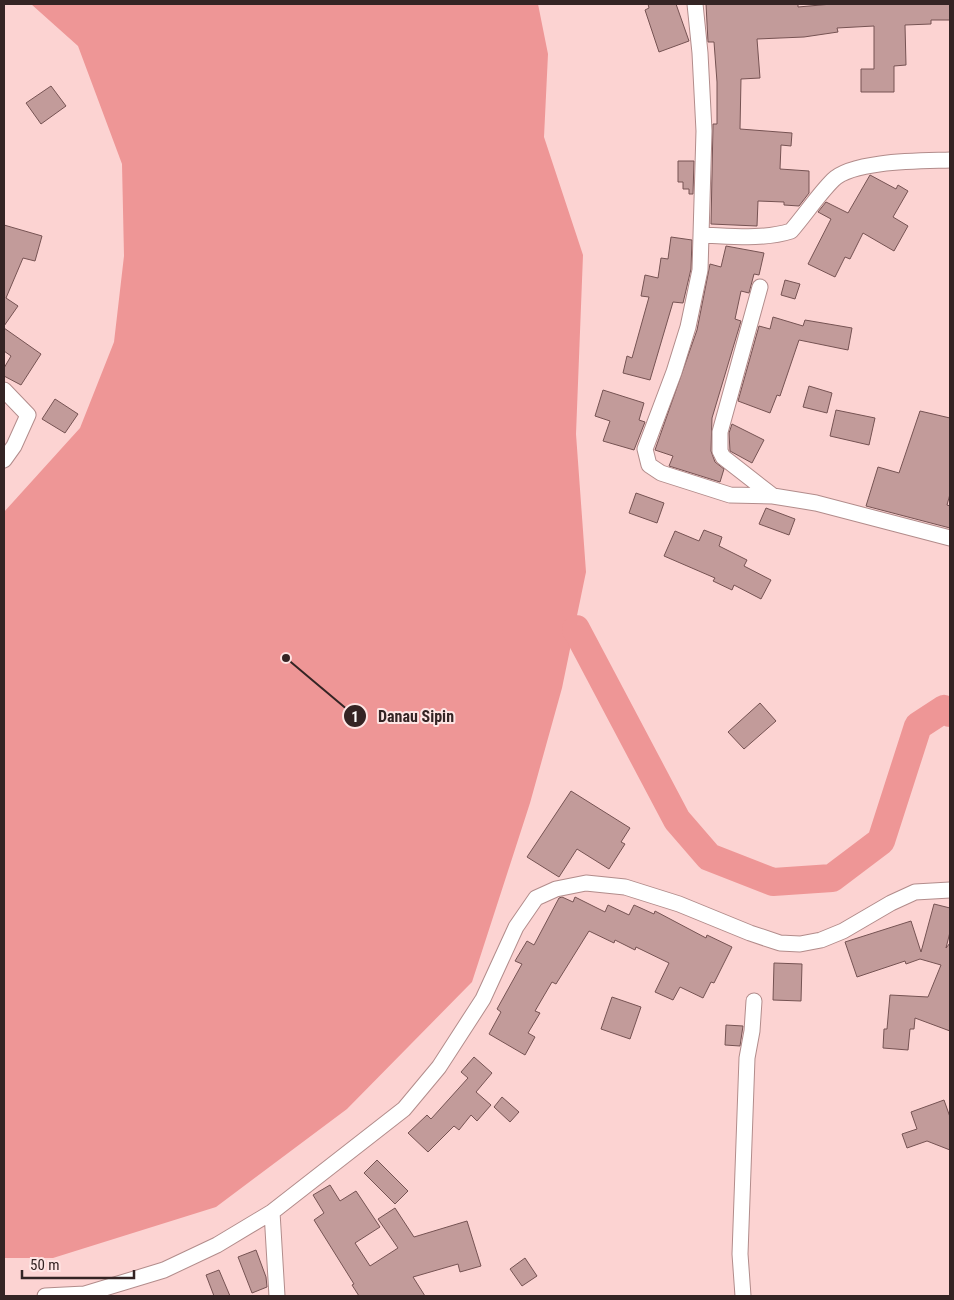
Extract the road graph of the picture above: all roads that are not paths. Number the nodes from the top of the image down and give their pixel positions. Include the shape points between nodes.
1 (695, 4) edge
2 (950, 160) edge
3 (701, 235) junction
4 (760, 287) dead end
5 (4, 390) edge
6 (4, 460) edge
7 (773, 496) junction
8 (950, 538) edge
9 (950, 890) edge
10 (754, 1001) dead end
11 (272, 1212) junction
12 (85, 1295) edge
13 (45, 1296) edge
14 (277, 1296) edge
15 (743, 1296) edge

1 - 3 street via 704,131
2 - 3 street via 910,161 860,168 834,178 792,231 783,234
3 - 7 street via 700,270 688,327 648,440 646,455 649,465 661,473 730,494
4 - 7 street via 720,432 720,443 723,458
5 - 6 street via 28,415
7 - 8 street via 816,503
9 - 11 street via 915,892 843,932 800,944 780,943 625,887 586,883 556,889 536,898 516,927 483,999 439,1067 404,1109
10 - 15 street via 747,1058 740,1254
11 - 12 street via 217,1245 164,1270
11 - 14 street
12 - 13 street

